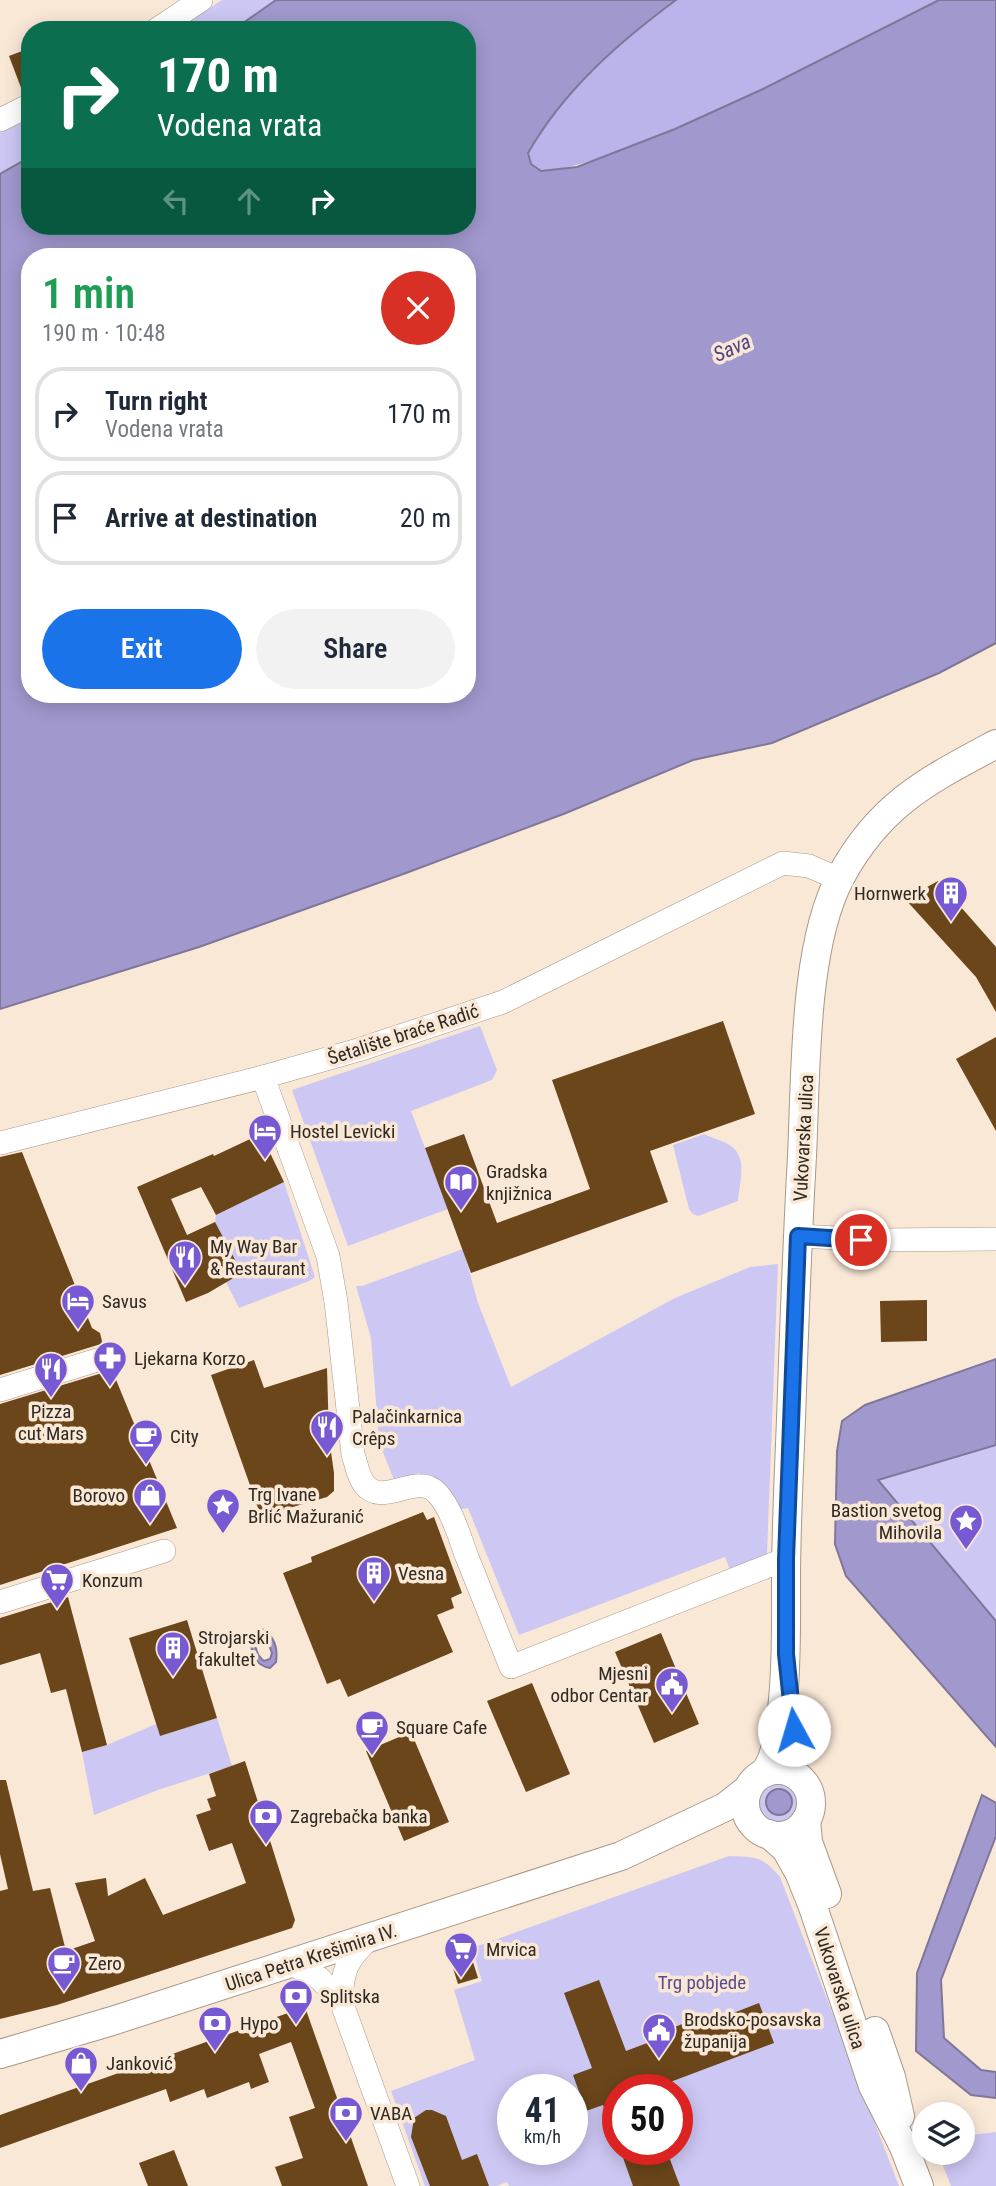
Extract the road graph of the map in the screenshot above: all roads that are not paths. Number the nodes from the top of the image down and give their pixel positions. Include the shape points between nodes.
1 (201, 0) edge
2 (170, 21) edge
3 (21, 109) edge
4 (0, 120) edge
5 (996, 744) edge
6 (839, 879) junction
7 (263, 1077) junction
8 (0, 1143) edge
9 (798, 1236) junction
10 (996, 1238) edge
11 (107, 1357) dead end
12 (0, 1390) edge
13 (164, 1551) dead end
14 (786, 1559) junction
15 (0, 1602) edge
16 (786, 1654) junction
17 (756, 1781) junction
18 (804, 1782) junction
19 (806, 1820) junction
20 (764, 1832) junction
21 (621, 1856) junction
22 (372, 1937) junction
23 (290, 1963) junction
24 (341, 2001) junction
25 (0, 2054) edge
26 (904, 2147) junction
27 (408, 2186) edge
28 (919, 2186) edge

1 - 2 street
3 - 4 street
5 - 6 main road via 902,800 877,822
6 - 7 street, Šetalište braće Radić via 809,866 783,863 503,1002
6 - 9 main road, Vukovarska ulica via 814,965
7 - 8 street, Šetalište braće Radić
7 - 14 street via 328,1256 353,1454 364,1484 381,1493 420,1485 439,1496 511,1667
9 - 10 street
9 - 14 main road, Vukovarska ulica
11 - 12 street
13 - 15 street
14 - 16 main road, Vukovarska ulica
16 - 17 main road, Vukovarska ulica via 773,1761
16 - 18 main road, Vukovarska ulica via 796,1755
17 - 18 main road via 774,1770 786,1770
17 - 20 main road via 745,1800 746,1811
17 - 21 main road, Ulica Petra Krešimira IV. via 725,1807
18 - 19 main road via 811,1801
19 - 20 main road via 790,1833
19 - 26 main road, Vukovarska ulica via 808,1842 891,2077
20 - 21 main road, Ulica Petra Krešimira IV. via 725,1829
20 - 26 main road, Vukovarska ulica via 786,1849 799,1872 873,2086
21 - 22 main road, Ulica Petra Krešimira IV.
22 - 23 main road, Ulica Petra Krešimira IV.
22 - 24 street via 344,1970
23 - 24 street via 319,1978
23 - 25 main road, Ulica Petra Krešimira IV.
24 - 27 street
26 - 28 main road, Vukovarska ulica

